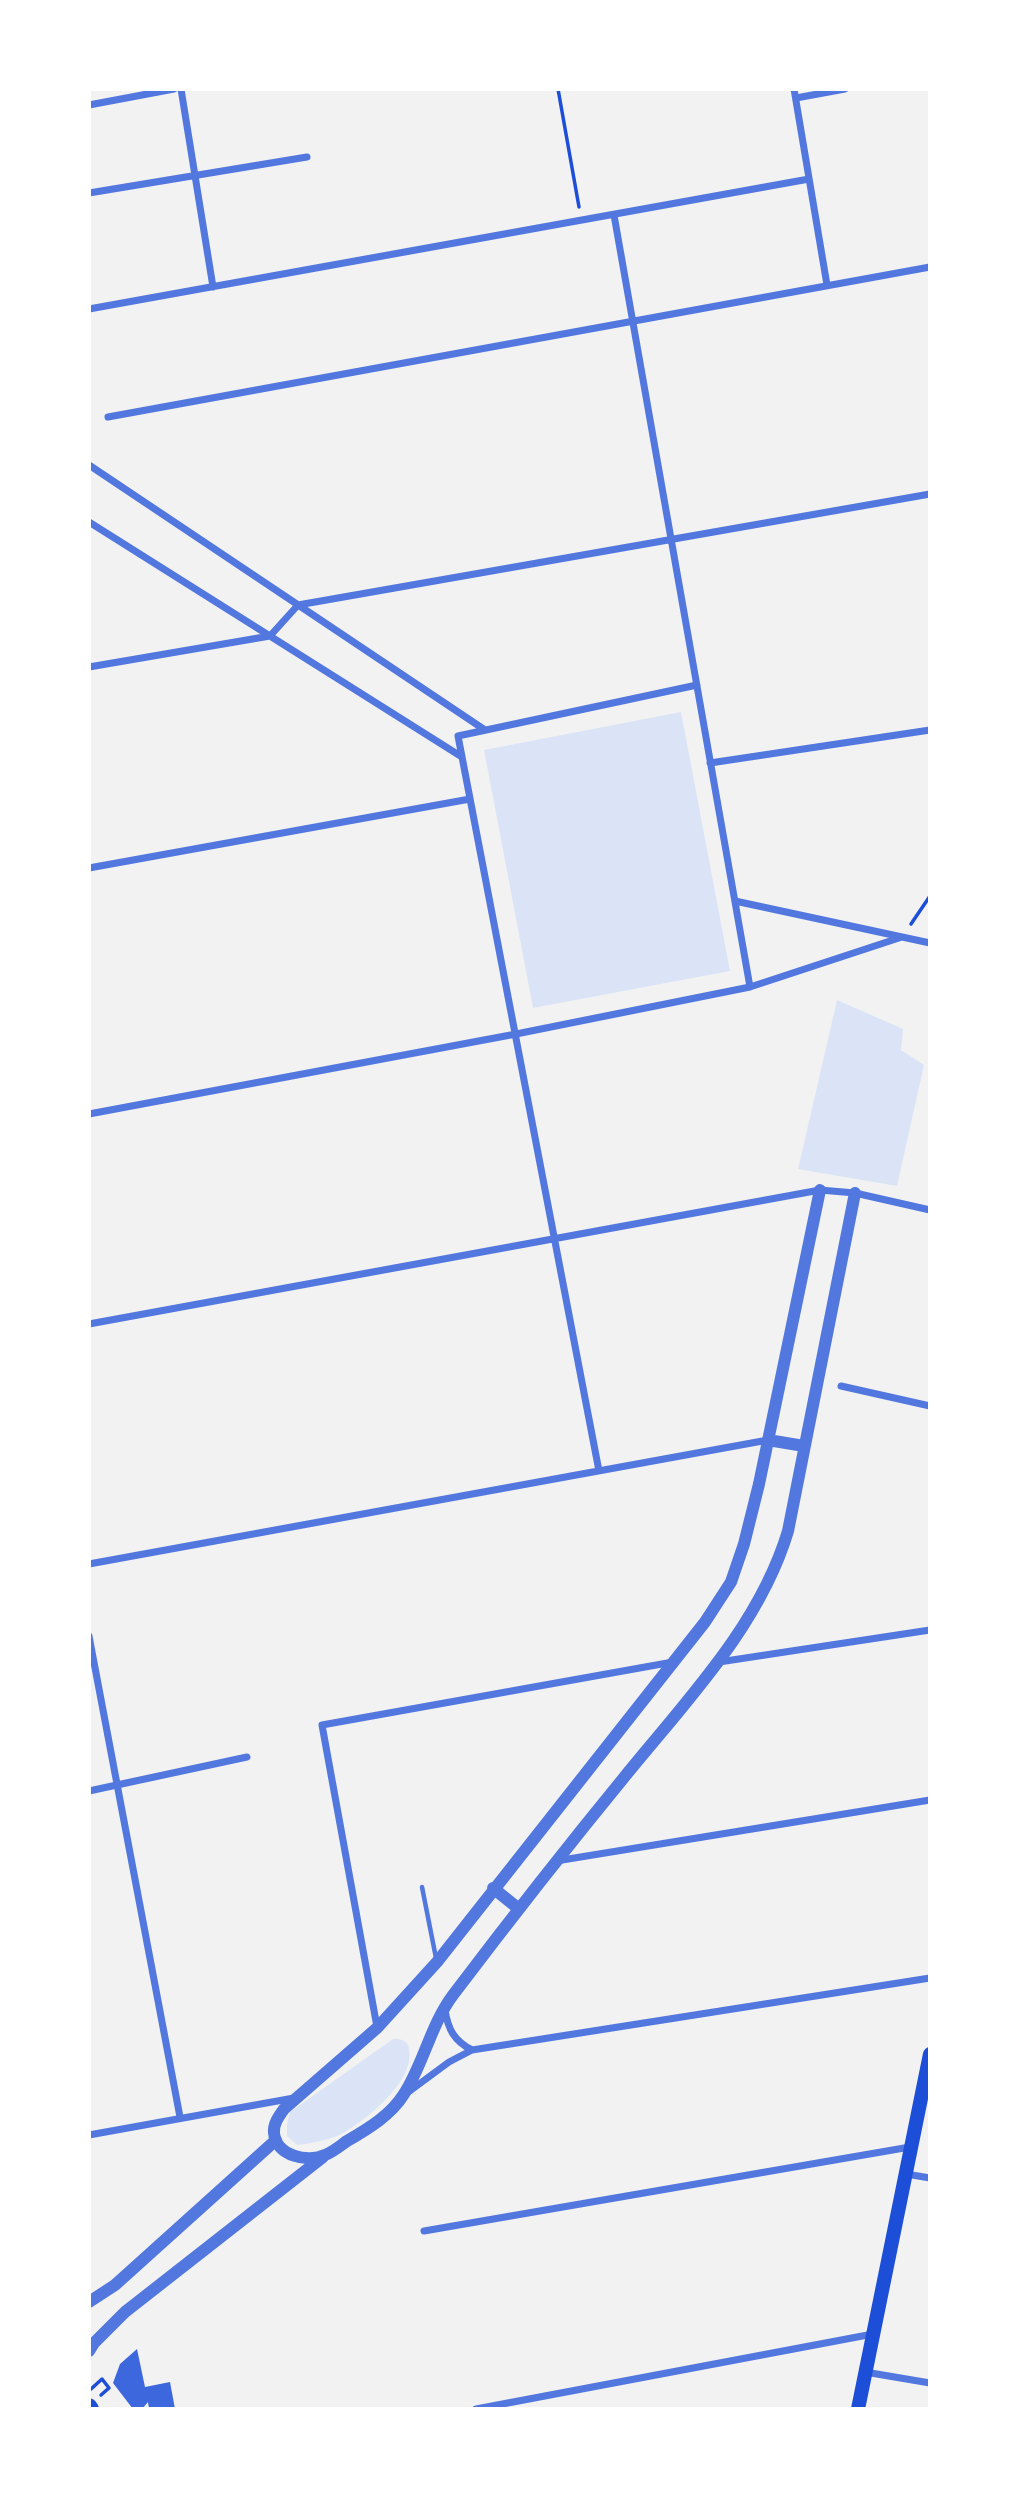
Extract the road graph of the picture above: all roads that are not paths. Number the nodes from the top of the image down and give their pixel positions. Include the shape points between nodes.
1 (174, 89) edge
2 (181, 89) edge
3 (794, 89) edge
4 (845, 89) edge
5 (796, 98) junction
6 (89, 105) edge
7 (307, 157) dead end
8 (195, 175) junction
9 (809, 179) junction
10 (89, 193) edge
11 (614, 215) junction
12 (930, 267) edge
13 (827, 285) junction
14 (213, 286) junction
15 (89, 309) edge
16 (632, 321) junction
17 (108, 417) dead end
18 (89, 465) edge
19 (930, 494) edge
20 (89, 522) edge
21 (671, 539) junction
22 (298, 605) junction
23 (270, 636) junction
24 (89, 667) edge
25 (697, 685) junction
26 (485, 730) junction
27 (930, 730) edge
28 (462, 757) junction
29 (710, 763) junction
30 (470, 799) junction
31 (89, 868) edge
32 (735, 901) junction
33 (902, 937) junction
34 (930, 943) edge
35 (750, 987) junction
36 (516, 1034) junction
37 (89, 1114) edge
38 (820, 1190) junction
39 (855, 1194) junction
40 (930, 1210) edge
41 (554, 1238) junction
42 (89, 1324) edge
43 (841, 1386) dead end
44 (930, 1406) edge
45 (768, 1440) junction
46 (804, 1446) junction
47 (599, 1471) junction
48 (89, 1564) edge
49 (930, 1630) edge
50 (89, 1636) edge
51 (673, 1662) junction
52 (718, 1662) junction
53 (247, 1757) dead end
54 (118, 1785) junction
55 (89, 1791) edge
56 (930, 1800) edge
57 (556, 1861) junction
58 (422, 1887) dead end
59 (494, 1888) junction
60 (519, 1909) junction
61 (437, 1962) junction
62 (930, 1978) edge
63 (445, 2006) junction
64 (377, 2028) junction
65 (472, 2050) junction
66 (930, 2054) edge
67 (403, 2097) junction
68 (294, 2098) junction
69 (180, 2117) junction
70 (89, 2134) edge
71 (276, 2140) junction
72 (911, 2146) junction
73 (324, 2156) junction
74 (905, 2173) junction
75 (930, 2178) edge
76 (424, 2231) dead end
77 (89, 2302) edge
78 (873, 2334) junction
79 (89, 2351) edge
80 (865, 2372) junction
81 (930, 2383) edge
82 (477, 2409) edge
83 (858, 2409) edge

1 - 6 street
2 - 8 street
3 - 5 street
4 - 5 street
5 - 9 street
7 - 8 street
8 - 10 street
8 - 14 street
9 - 11 street
9 - 13 street
11 - 14 street
11 - 16 street
12 - 13 street
13 - 16 street
14 - 15 street
16 - 17 street
16 - 21 street
18 - 22 street
19 - 21 street
20 - 23 street
21 - 22 street
21 - 25 street
22 - 23 street
22 - 26 street
23 - 24 street
23 - 28 street
25 - 26 street
25 - 29 street
26 - 28 street via 458,736
27 - 29 street
28 - 30 street
29 - 32 street
30 - 31 street
30 - 36 street
32 - 33 street
32 - 35 street
33 - 34 street
33 - 35 street
35 - 36 street
36 - 37 street
36 - 41 street
38 - 39 street
38 - 41 street
38 - 45 street
39 - 40 street
39 - 46 street
41 - 42 street
41 - 47 street
43 - 44 street
45 - 46 street
45 - 47 street
45 - 51 street via 744,1544 730,1582
46 - 52 street via 778,1563
47 - 48 street
49 - 52 street
50 - 54 street
51 - 59 street
51 - 64 street via 322,1725
52 - 57 street
53 - 54 street
54 - 55 street
54 - 69 street
56 - 57 street
57 - 60 street
58 - 61 lane
59 - 60 street
59 - 61 street
60 - 63 street
61 - 64 street
62 - 65 street
63 - 65 street via 450,2030
63 - 67 street
64 - 68 street
65 - 67 street
66 - 72 main road
67 - 73 street via 366,2130
68 - 69 street
68 - 71 street via 277,2119
69 - 70 street
71 - 73 street via 293,2156
71 - 77 street via 115,2285
72 - 74 main road
72 - 76 street
73 - 79 street via 125,2312
74 - 75 street
74 - 78 main road
78 - 80 main road
78 - 82 street
80 - 81 street
80 - 83 main road

